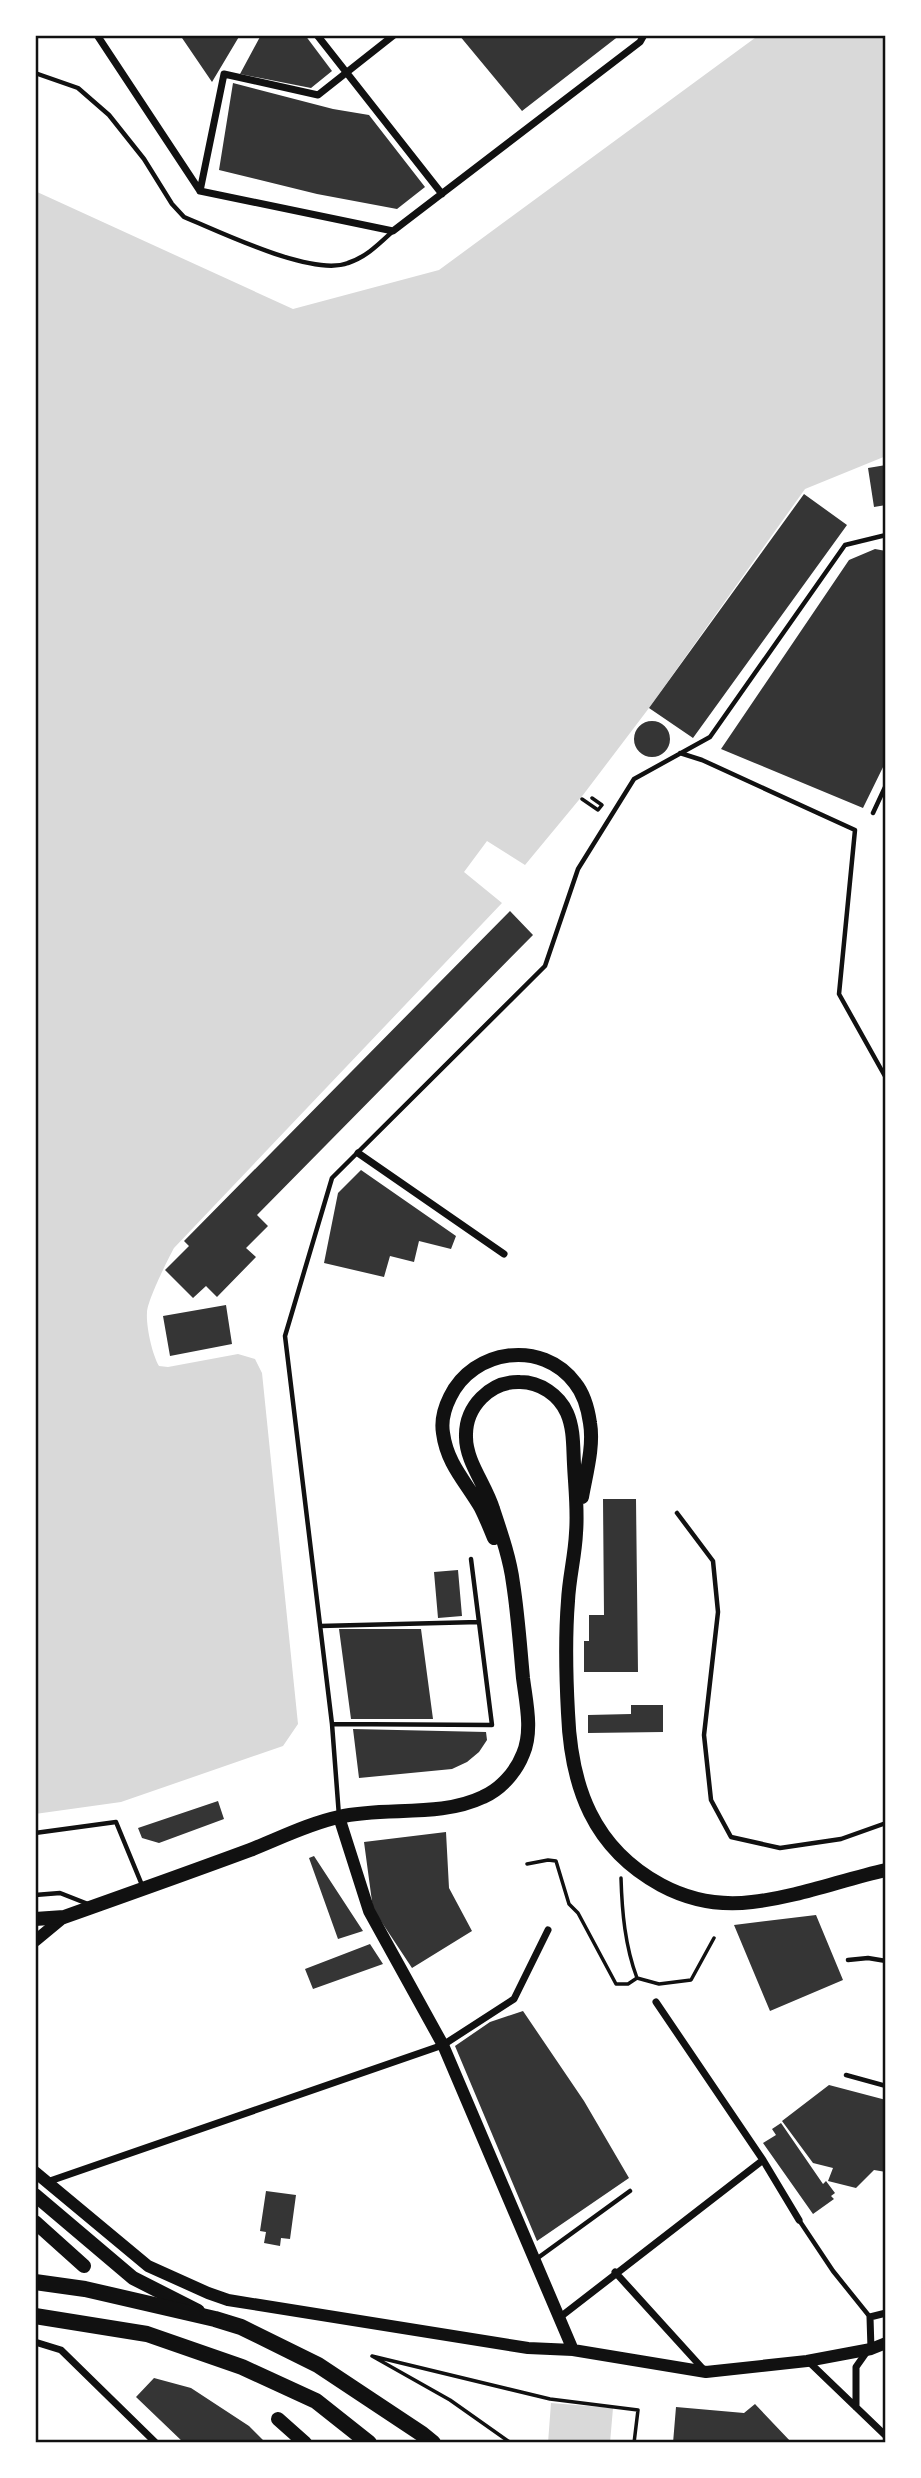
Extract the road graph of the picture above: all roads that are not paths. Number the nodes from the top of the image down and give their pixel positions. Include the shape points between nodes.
1 (97, 35) edge
2 (317, 35) edge
3 (394, 35) edge
4 (644, 35) edge
5 (345, 72) junction
6 (35, 73) edge
7 (200, 191) junction
8 (442, 194) junction
9 (393, 232) junction
10 (886, 535) edge
11 (680, 753) junction
12 (886, 785) edge
13 (873, 813) dead end
14 (886, 1078) edge
15 (358, 1153) junction
16 (504, 1254) dead end
17 (677, 1513) dead end
18 (577, 1530) junction
19 (471, 1559) dead end
20 (513, 1579) junction
21 (479, 1622) junction
22 (320, 1626) junction
23 (332, 1724) junction
24 (339, 1817) junction
25 (886, 1823) edge
26 (35, 1833) edge
27 (886, 1870) edge
28 (144, 1889) junction
29 (35, 1895) edge
30 (94, 1906) junction
31 (64, 1917) junction
32 (35, 1919) edge
33 (548, 1930) dead end
34 (35, 1941) edge
35 (848, 1960) dead end
36 (886, 1961) edge
37 (656, 2002) dead end
38 (443, 2045) junction
39 (846, 2075) dead end
40 (886, 2085) edge
41 (762, 2160) junction
42 (35, 2172) edge
43 (46, 2182) junction
44 (630, 2190) dead end
45 (35, 2195) edge
46 (799, 2220) joint
47 (35, 2222) edge
48 (535, 2261) junction
49 (84, 2266) dead end
50 (615, 2272) junction
51 (35, 2282) edge
52 (886, 2313) edge
53 (35, 2316) edge
54 (870, 2317) junction
55 (559, 2318) junction
56 (215, 2319) junction
57 (35, 2342) edge
58 (886, 2343) edge
59 (869, 2349) junction
60 (573, 2350) junction
61 (807, 2361) junction
62 (706, 2372) junction
63 (856, 2407) junction
64 (278, 2418) dead end
65 (886, 2436) edge
66 (156, 2443) edge
67 (305, 2443) edge
68 (369, 2443) edge
69 (433, 2443) edge

1 - 7 street
2 - 5 street
3 - 5 street
4 - 8 street
5 - 7 street via 318,95 224,74
5 - 8 street
6 - 9 lane via 78,88 109,115 184,217 300,263 322,266 346,265 369,254
7 - 9 street
8 - 9 street
10 - 11 lane via 845,545 710,737
11 - 14 lane via 855,830 839,994
11 - 15 lane via 634,779 578,869 545,966
12 - 13 lane
15 - 16 street
15 - 22 lane via 332,1178 285,1336
17 - 25 lane via 713,1561 718,1612 704,1735 711,1800 731,1837 779,1848 841,1839
18 - 20 main road via 573,1434 562,1403 536,1384 503,1384 488,1391 468,1418 468,1451 492,1504
18 - 20 main road via 591,1426 575,1382 557,1367 525,1355 490,1359 471,1370 455,1386 445,1406 442,1429 446,1451 481,1508
18 - 27 main road via 568,1602 570,1745 586,1804 600,1834 621,1858 680,1895 713,1902 783,1897
19 - 21 lane
20 - 24 main road via 528,1725 524,1753 503,1785 461,1805
21 - 22 lane
21 - 23 lane via 492,1726
22 - 23 lane
23 - 24 lane
24 - 28 main road
24 - 38 street via 369,1911
26 - 28 lane via 116,1822
28 - 30 main road
29 - 30 lane via 60,1893
30 - 31 main road
31 - 32 main road
31 - 34 street
33 - 38 street via 514,1999
35 - 36 lane
37 - 41 street
38 - 43 street
38 - 48 street
39 - 40 lane
41 - 46 street
41 - 50 street
42 - 43 street
43 - 60 street via 148,2266 228,2300 528,2348
44 - 48 lane
45 - 56 main road via 133,2278
46 - 54 lane
47 - 49 main road
48 - 55 street
50 - 55 street
50 - 62 street
51 - 56 highway
52 - 54 street
53 - 68 highway via 147,2334 242,2367 316,2402
54 - 59 street
55 - 60 street
56 - 69 highway via 318,2365
57 - 66 street via 61,2350
58 - 59 street
59 - 61 street
59 - 63 street via 856,2367
60 - 62 street
61 - 62 street
61 - 63 street
63 - 65 street
64 - 67 main road

